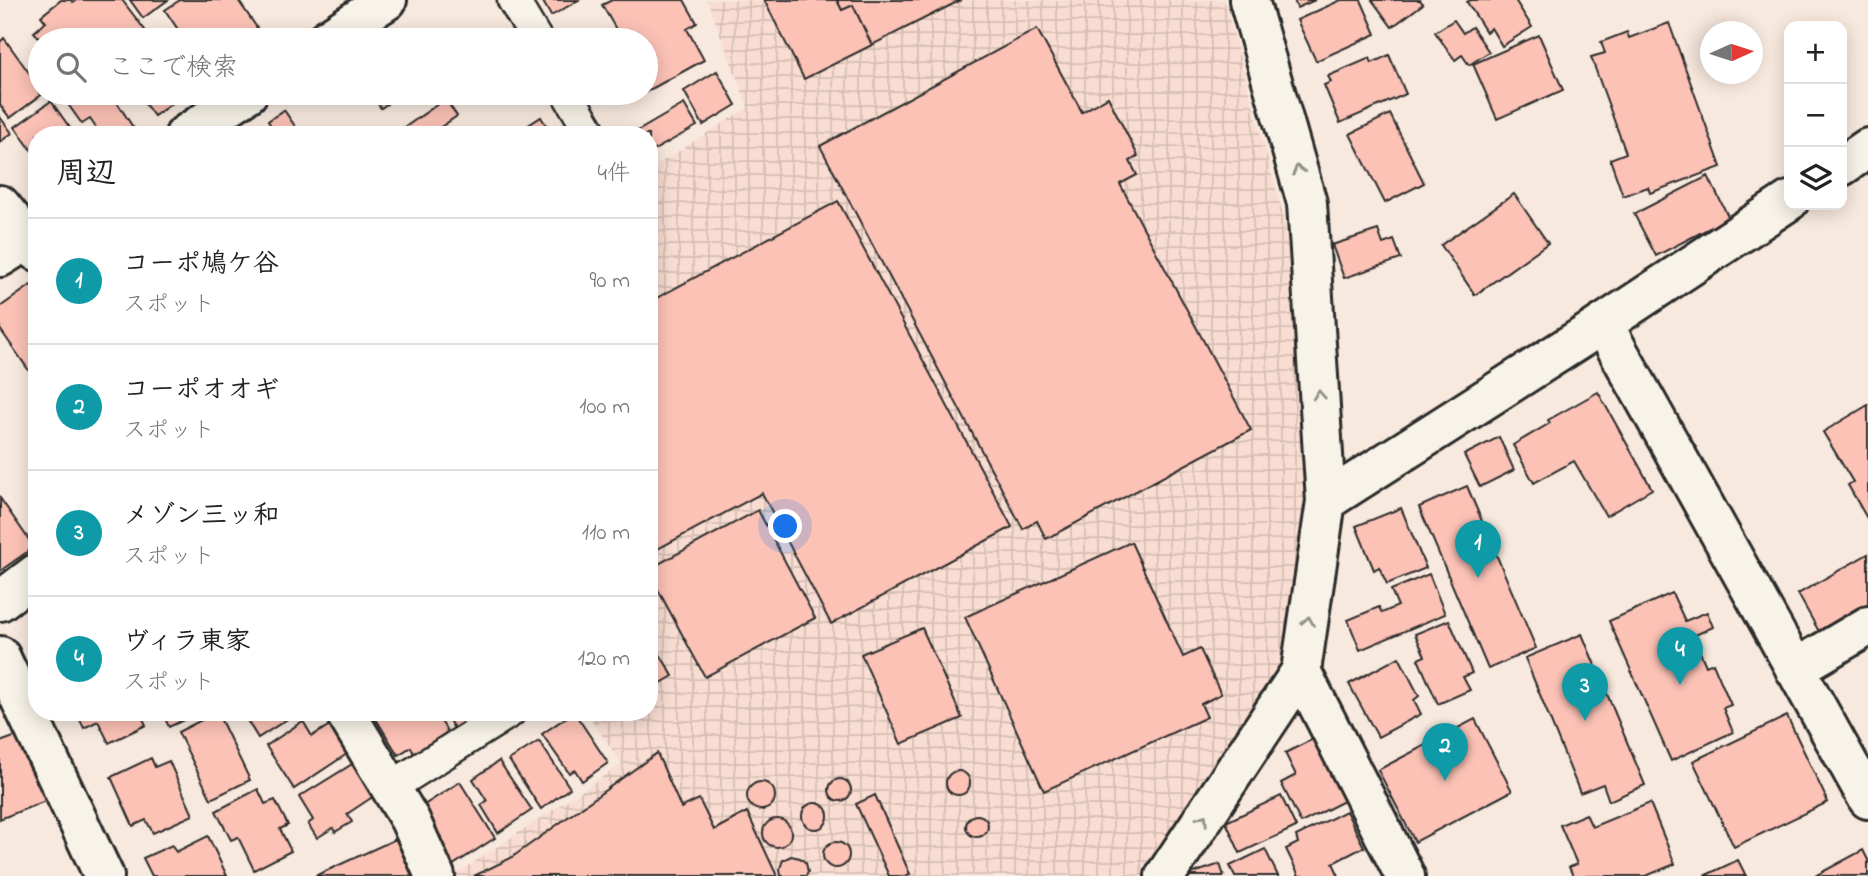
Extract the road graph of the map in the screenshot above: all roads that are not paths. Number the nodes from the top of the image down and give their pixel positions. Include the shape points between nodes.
1 (387, 0) edge
2 (513, 0) edge
3 (1249, 0) edge
4 (344, 28) edge
5 (530, 28) edge
6 (230, 105) edge
7 (575, 105) edge
8 (198, 126) edge
9 (587, 126) edge
10 (1868, 148) edge
11 (1847, 163) edge
12 (1784, 204) edge
13 (0, 205) edge
14 (26, 245) edge
15 (1603, 324) junction
16 (1326, 502) junction
17 (28, 580) edge
18 (0, 601) edge
19 (1868, 626) edge
20 (0, 656) edge
21 (1794, 669) junction
22 (1301, 671) junction
23 (28, 715) edge
24 (31, 721) edge
25 (350, 721) edge
26 (496, 721) edge
27 (391, 788) junction
28 (1868, 799) edge
29 (104, 876) edge
30 (435, 876) edge
31 (1165, 876) edge
32 (1405, 876) edge

1 - 4 street
2 - 5 lane
16 -> 3 street via 1307,203
6 - 8 street
7 - 9 lane
10 - 11 street
12 - 15 street
13 - 14 street
15 - 16 street
15 - 21 street
22 -> 16 street
17 - 18 street
19 - 21 street
20 - 23 street
21 - 28 street
31 -> 22 street
22 - 32 street
24 - 29 street
25 - 27 street
26 - 27 lane
27 - 30 street

